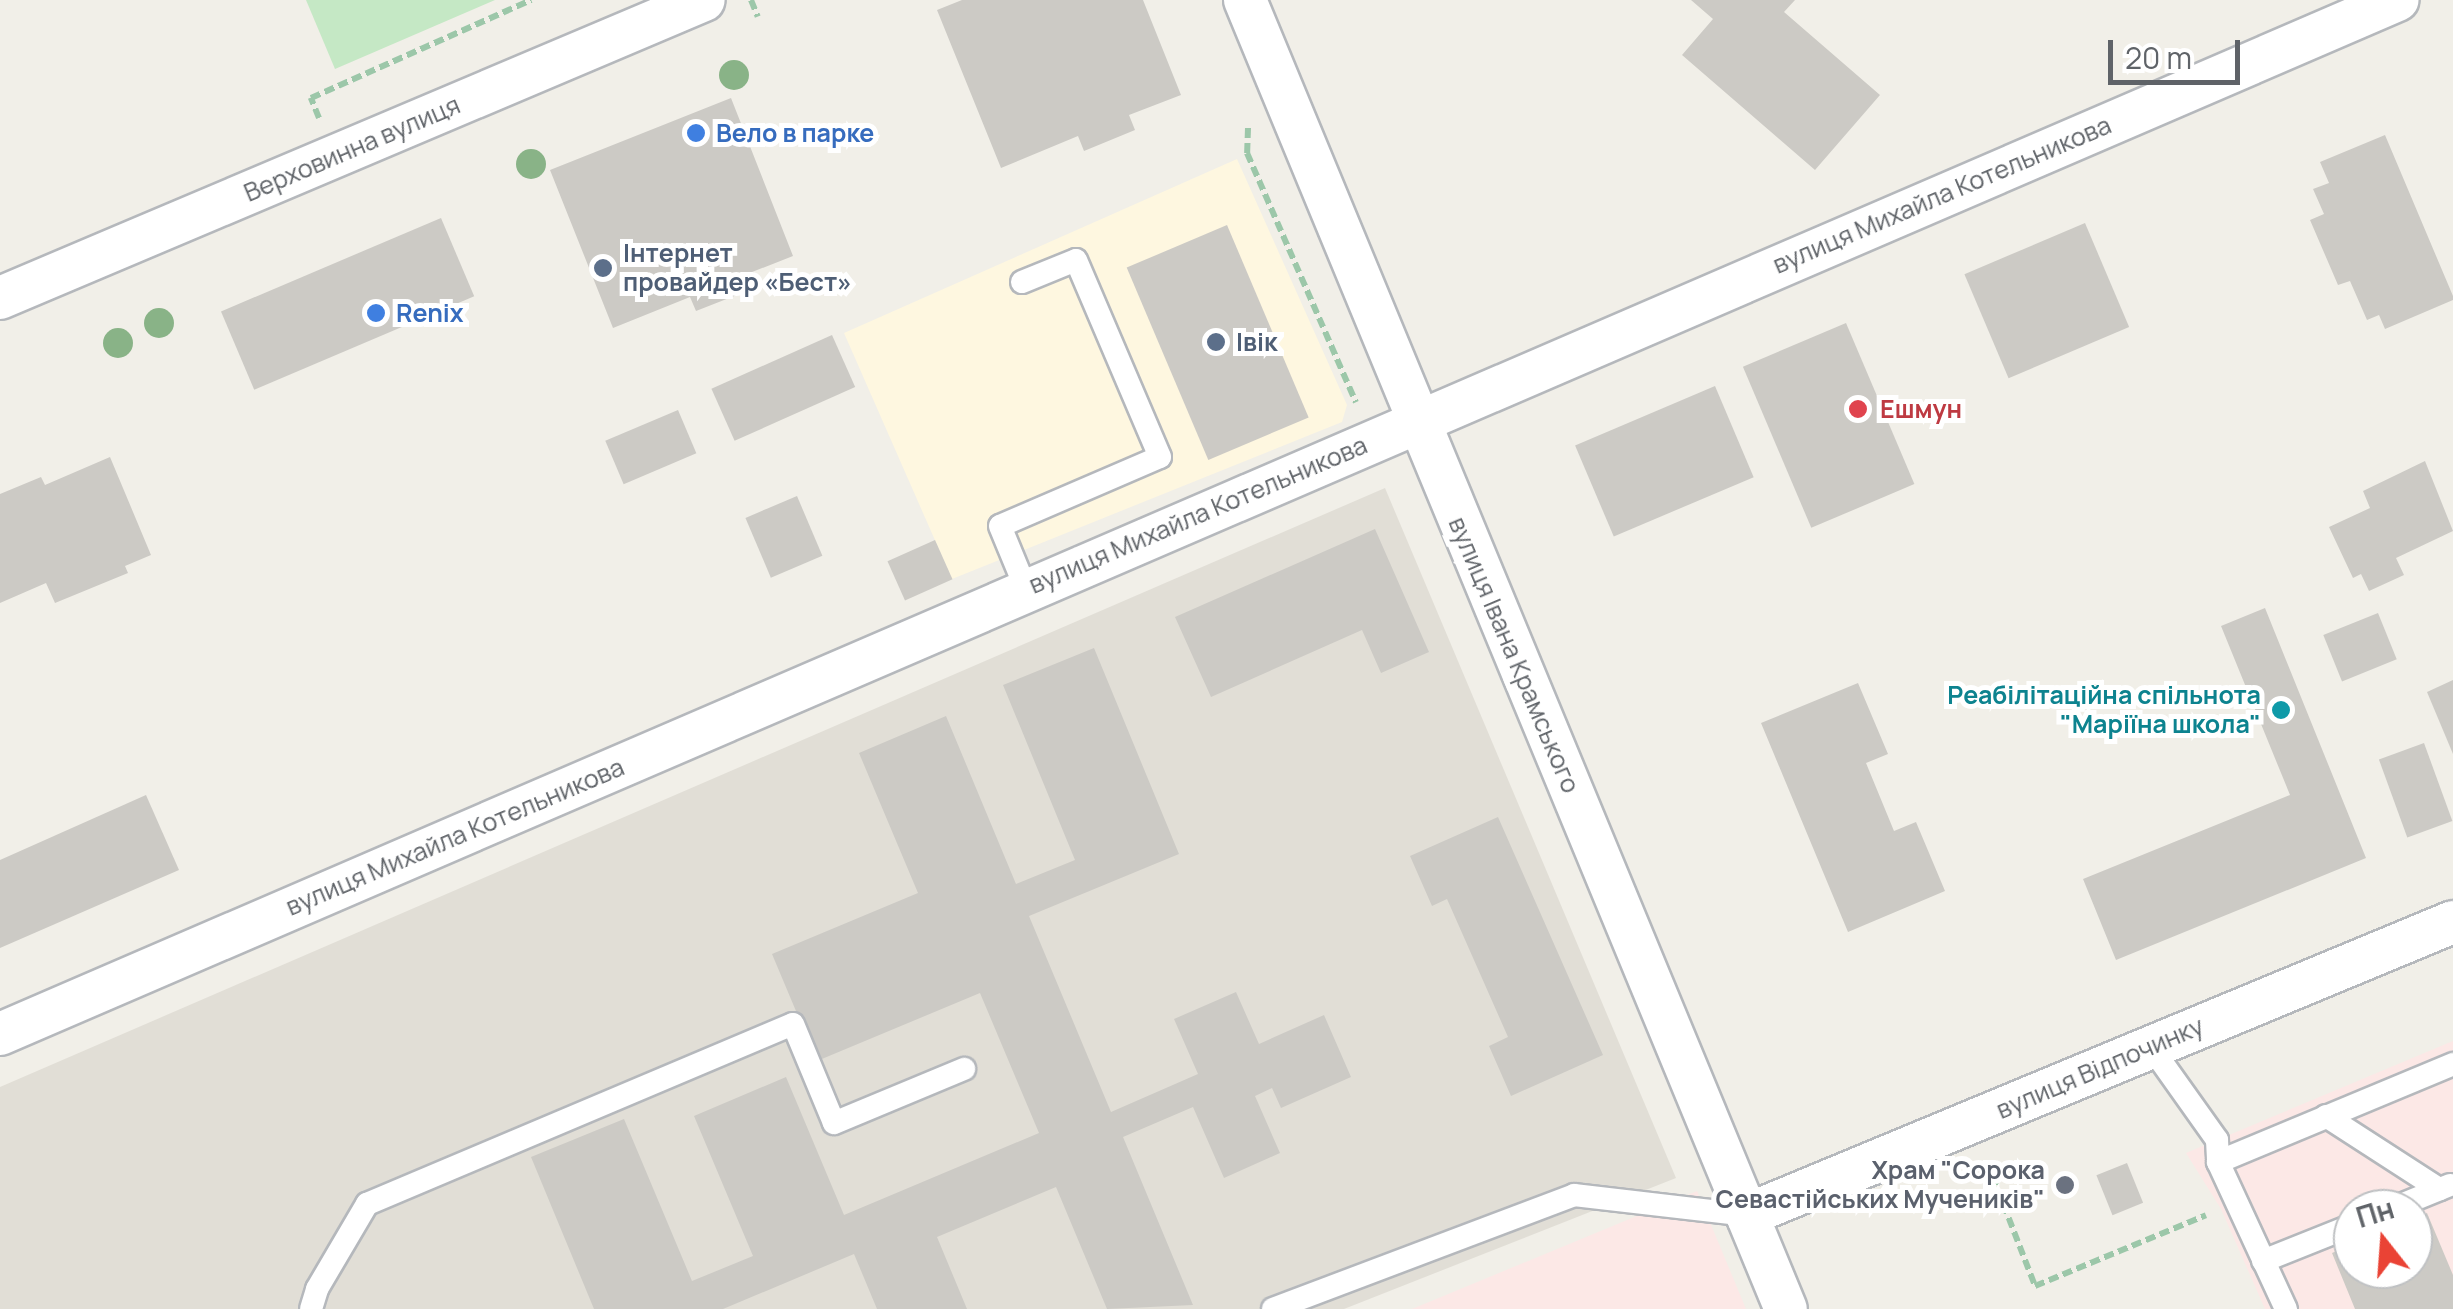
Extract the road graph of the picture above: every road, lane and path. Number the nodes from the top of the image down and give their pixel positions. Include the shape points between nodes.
1 (531, 0) edge
2 (704, 0) edge
3 (751, 0) edge
4 (1245, 0) edge
5 (2398, 0) edge
6 (758, 17) dead end
7 (310, 98) dead end
8 (1248, 120) dead end
9 (1022, 282) dead end
10 (0, 298) edge
11 (1416, 420) junction
12 (1373, 440) junction
13 (1026, 589) junction
14 (2453, 922) edge
15 (0, 1034) edge
16 (2152, 1047) junction
17 (2453, 1064) edge
18 (964, 1070) dead end
19 (2326, 1116) junction
20 (1987, 1161) dead end
21 (2218, 1162) junction
22 (2446, 1187) edge
23 (2236, 1202) junction
24 (1746, 1215) junction
25 (2333, 1232) edge
26 (2263, 1261) junction
27 (311, 1309) edge
28 (1273, 1309) edge
29 (1786, 1309) edge
30 (2286, 1309) edge

1 - 7 path
2 - 10 street, Верховинна вулиця
3 - 6 path
4 - 11 street, вулиця Івана Крамського
5 - 11 street, вулиця Михайла Котельникова
8 - 12 path via 1246,154
9 - 13 lane via 1076,260 1160,457 1000,526
11 - 12 street, вулиця Михайла Котельникова
11 - 24 street, вулиця Івана Крамського
12 - 13 street, вулиця Михайла Котельникова
13 - 15 street, вулиця Михайла Котельникова
14 - 16 street, вулиця Відпочинку
16 - 21 lane via 2217,1140
16 - 24 street, вулиця Відпочинку
17 - 19 lane
18 - 27 lane via 834,1123 793,1024 368,1204 316,1289
19 - 21 lane
19 - 22 lane
20 - 23 path via 2035,1286
21 - 23 lane
23 - 26 lane
24 - 28 lane via 1574,1195
24 - 29 street, вулиця Івана Крамського
25 - 26 lane
26 - 30 lane

